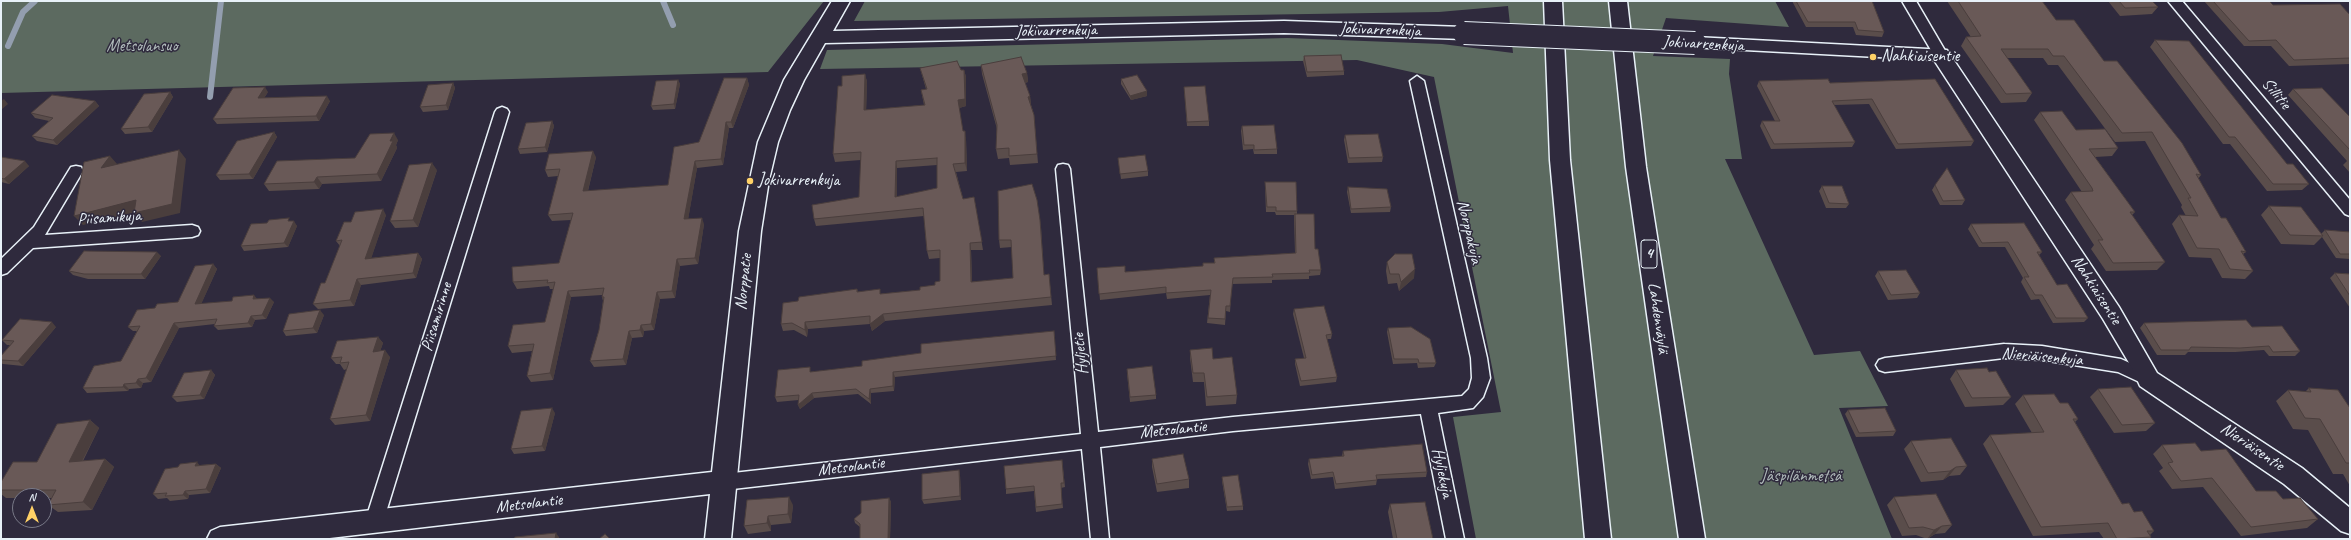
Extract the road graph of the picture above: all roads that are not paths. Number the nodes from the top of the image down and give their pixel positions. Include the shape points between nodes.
1 (840, 1) edge
2 (1553, 1) edge
3 (1618, 1) edge
4 (1910, 1) edge
5 (2175, 1) edge
6 (818, 37) junction
7 (1940, 54) junction
8 (1417, 81) dead end
9 (502, 112) dead end
10 (1063, 169) dead end
11 (76, 171) dead end
12 (2350, 210) edge
13 (192, 231) dead end
14 (29, 242) junction
15 (1, 269) edge
16 (1885, 365) dead end
17 (2148, 379) junction
18 (1478, 392) joint
19 (1428, 408) junction
20 (1091, 440) junction
21 (724, 482) junction
22 (374, 522) junction
23 (2350, 523) edge
24 (220, 539) edge
25 (718, 539) edge
26 (1100, 539) edge
27 (1455, 539) edge
28 (1598, 539) edge
29 (1692, 539) edge

1 - 6 main road, Norppatie
2 - 28 main road via 1560,160
3 - 29 main road, Lahdenväylä / 4 via 1636,167
4 - 7 street, Nahkiaisentie
5 - 12 street, Sillitie
6 - 7 main road, Jokivarrenkuja, bridge via 1284,26
6 - 21 main road, Norppatie via 780,110 768,142 759,180 750,231
7 - 17 main road, Nahkiaisentie via 2111,313
8 - 18 street, Norppakuja via 1479,358 1481,378
9 - 22 street, Piisamirinne
10 - 20 street, Hyljetie
11 - 14 street, Piisamikuja via 48,219
13 - 14 street, Piisamikuja
14 - 15 street, Piisamikuja
16 - 17 street, Nieriäisenkuja via 2004,351 2042,353 2121,366
17 - 23 main road, Nieriäisentie via 2293,476
18 - 19 street, Metsolantie via 1467,403
19 - 20 street, Metsolantie via 1263,421
19 - 27 street, Hyljekuja
20 - 21 street, Metsolantie
20 - 26 street, Hyljetie
21 - 22 main road, Metsolantie
21 - 25 main road, Norppatie
22 - 24 main road, Metsolantie

